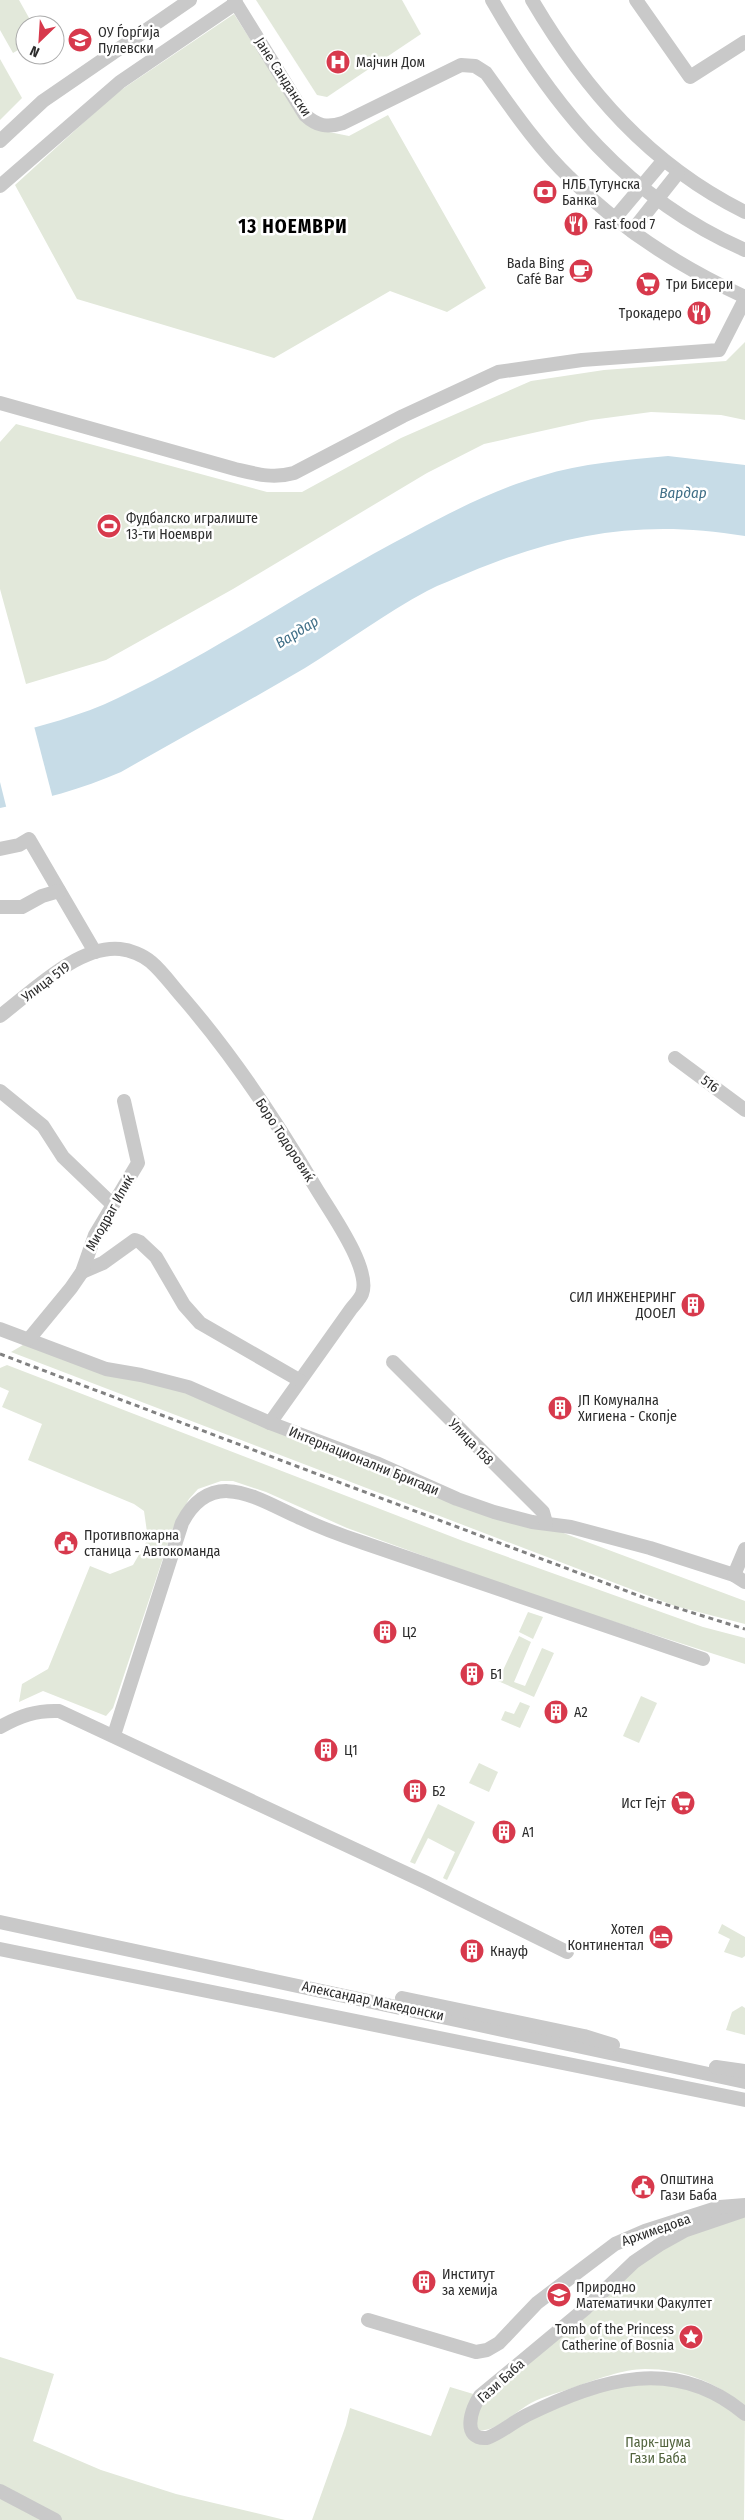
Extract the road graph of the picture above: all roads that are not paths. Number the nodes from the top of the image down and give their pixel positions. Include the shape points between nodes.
1 (190, 0) edge
2 (492, 0) edge
3 (532, 0) edge
4 (636, 0) edge
5 (235, 2) edge
6 (745, 42) edge
7 (0, 141) edge
8 (663, 161) junction
9 (678, 173) junction
10 (0, 186) edge
11 (642, 187) junction
12 (658, 200) junction
13 (745, 212) edge
14 (615, 218) junction
15 (632, 231) junction
16 (745, 250) edge
17 (745, 298) edge
18 (0, 403) edge
19 (0, 849) edge
20 (59, 891) junction
21 (0, 907) edge
22 (95, 952) junction
23 (0, 1016) edge
24 (675, 1058) dead end
25 (0, 1091) edge
26 (124, 1101) dead end
27 (745, 1110) edge
28 (112, 1204) junction
29 (82, 1272) junction
30 (0, 1330) edge
31 (0, 1339) edge
32 (29, 1339) junction
33 (393, 1362) dead end
34 (299, 1380) junction
35 (270, 1423) junction
36 (546, 1523) junction
37 (745, 1549) edge
38 (741, 1577) edge
39 (703, 1659) dead end
40 (0, 1727) edge
41 (114, 1735) junction
42 (0, 1922) edge
43 (0, 1949) edge
44 (567, 1952) dead end
45 (686, 2068) junction
46 (745, 2071) edge
47 (745, 2082) edge
48 (745, 2100) edge
49 (745, 2205) edge
50 (745, 2210) edge
51 (368, 2320) dead end
52 (745, 2414) edge
53 (0, 2491) edge
54 (55, 2520) edge

1 - 7 street via 43,101
2 - 11 street via 550,92 593,142
3 - 8 street via 584,77 623,123
4 - 6 street via 690,77
5 - 10 street via 120,82
5 - 14 street, Јане Сандански via 305,115 324,127 343,123 461,65 475,66 485,72 568,177
8 - 9 street
8 - 11 street
9 - 12 street
9 - 13 street
11 - 12 street
11 - 14 street
12 - 15 street
12 - 16 street via 703,230
14 - 15 street, Јане Сандански
15 - 17 street, Јане Сандански via 677,262
17 - 18 street via 719,350 582,360 498,372 281,477 250,473
19 - 20 street via 29,839
20 - 21 street via 22,907
20 - 22 street
22 - 23 street, Улица 519 via 80,957
22 - 34 street, Боро Тодоровиќ via 120,949 135,953 158,968 220,1044 281,1128 362,1270 362,1293
24 - 27 street, 516
25 - 28 street via 43,1126 63,1157
26 - 28 street, Миодраг Илиќ via 138,1164
28 - 29 street, Миодраг Илиќ via 95,1235
29 - 32 street, Миодраг Илиќ
29 - 34 street via 103,1263 135,1240 140,1242 156,1257 184,1305 200,1323
30 - 32 street, Интернационални Бригади
31 - 32 street
32 - 35 street, Интернационални Бригади via 106,1370 188,1387
33 - 36 street, Улица 158 via 543,1512
34 - 35 street, Боро Тодоровиќ
35 - 36 street, Интернационални Бригади via 383,1466 456,1499 494,1512
36 - 38 street, Интернационални Бригади via 650,1548
37 - 38 street
39 - 41 street via 346,1537 239,1491 221,1491 200,1498 182,1523
40 - 41 street via 21,1715 43,1710 59,1711
41 - 44 street
42 - 45 street, Александар Македонски via 300,1985 339,1985 584,2036 626,2050 639,2058
43 - 48 street, Александар Македонски
45 - 46 street
45 - 47 street
49 - 51 street, Архимедова via 720,2207 616,2244 538,2303 499,2343 487,2350 476,2352
50 - 52 street, Гази Баба via 686,2230 634,2262 480,2396 474,2404 470,2430 481,2439 487,2438 529,2414 627,2379 678,2379 721,2396
53 - 54 street

